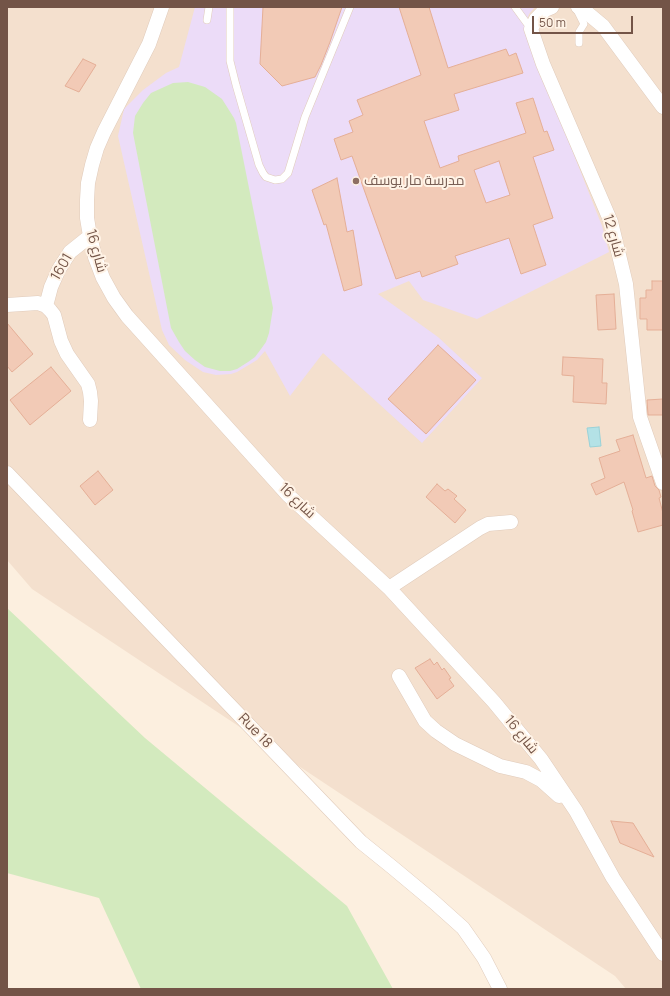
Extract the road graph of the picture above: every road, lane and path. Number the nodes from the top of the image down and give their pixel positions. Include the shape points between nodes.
1 (162, 7) edge
2 (209, 7) edge
3 (230, 7) edge
4 (350, 7) edge
5 (515, 7) edge
6 (552, 7) edge
7 (577, 7) edge
8 (207, 20) dead end
9 (531, 29) junction
10 (579, 43) dead end
11 (663, 107) edge
12 (90, 236) junction
13 (7, 305) edge
14 (46, 306) junction
15 (90, 420) dead end
16 (7, 473) edge
17 (663, 484) edge
18 (511, 522) dead end
19 (389, 588) junction
20 (399, 676) dead end
21 (576, 811) junction
22 (663, 954) edge
23 (500, 989) edge

1 - 12 street, شارع 16 via 149,44 97,148 88,183 87,218
2 - 8 lane
3 - 4 lane via 230,61 236,85 259,165 266,177 275,180 288,173 305,117
5 - 9 lane
6 - 9 street via 536,19
7 - 10 lane via 584,24
7 - 11 street via 603,26
9 - 17 street, شارع 12 via 543,64 611,222 626,284 640,417
12 - 14 street, 1601 via 70,252 59,269
12 - 19 street, شارع 16 via 103,278 127,316 288,495
13 - 14 street via 38,303
14 - 15 street via 54,315 67,354 88,384 91,401
16 - 23 street, Rue 18 via 362,842 463,928 484,958
18 - 19 street via 488,524 480,528
19 - 21 street, شارع 16 via 494,702 541,760
20 - 21 street via 425,721 436,731 455,744 500,766 526,772 541,780
21 - 22 street, شارع 16 via 613,878

